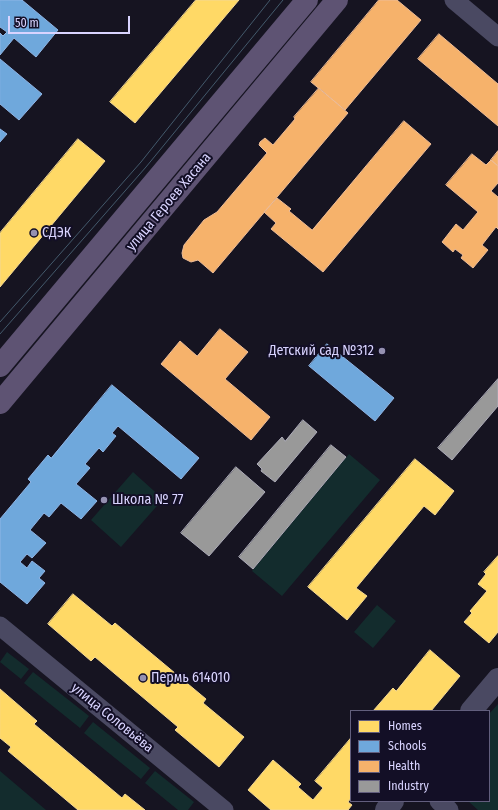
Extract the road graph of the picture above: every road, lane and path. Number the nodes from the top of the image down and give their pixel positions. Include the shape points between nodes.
1 (307, 0) edge
2 (337, 0) edge
3 (454, 0) edge
4 (498, 37) edge
5 (0, 366) edge
6 (0, 403) edge
7 (0, 626) edge
8 (498, 679) edge
9 (472, 710) edge
10 (393, 802) edge
11 (440, 802) edge
12 (224, 810) edge
13 (386, 810) edge
14 (449, 810) edge

1 - 5 main road, улица Героев Хасана
2 - 6 main road, улица Героев Хасана
3 - 4 street
7 - 12 street, улица Соловьёва
8 - 9 street
10 - 13 street
11 - 14 street

